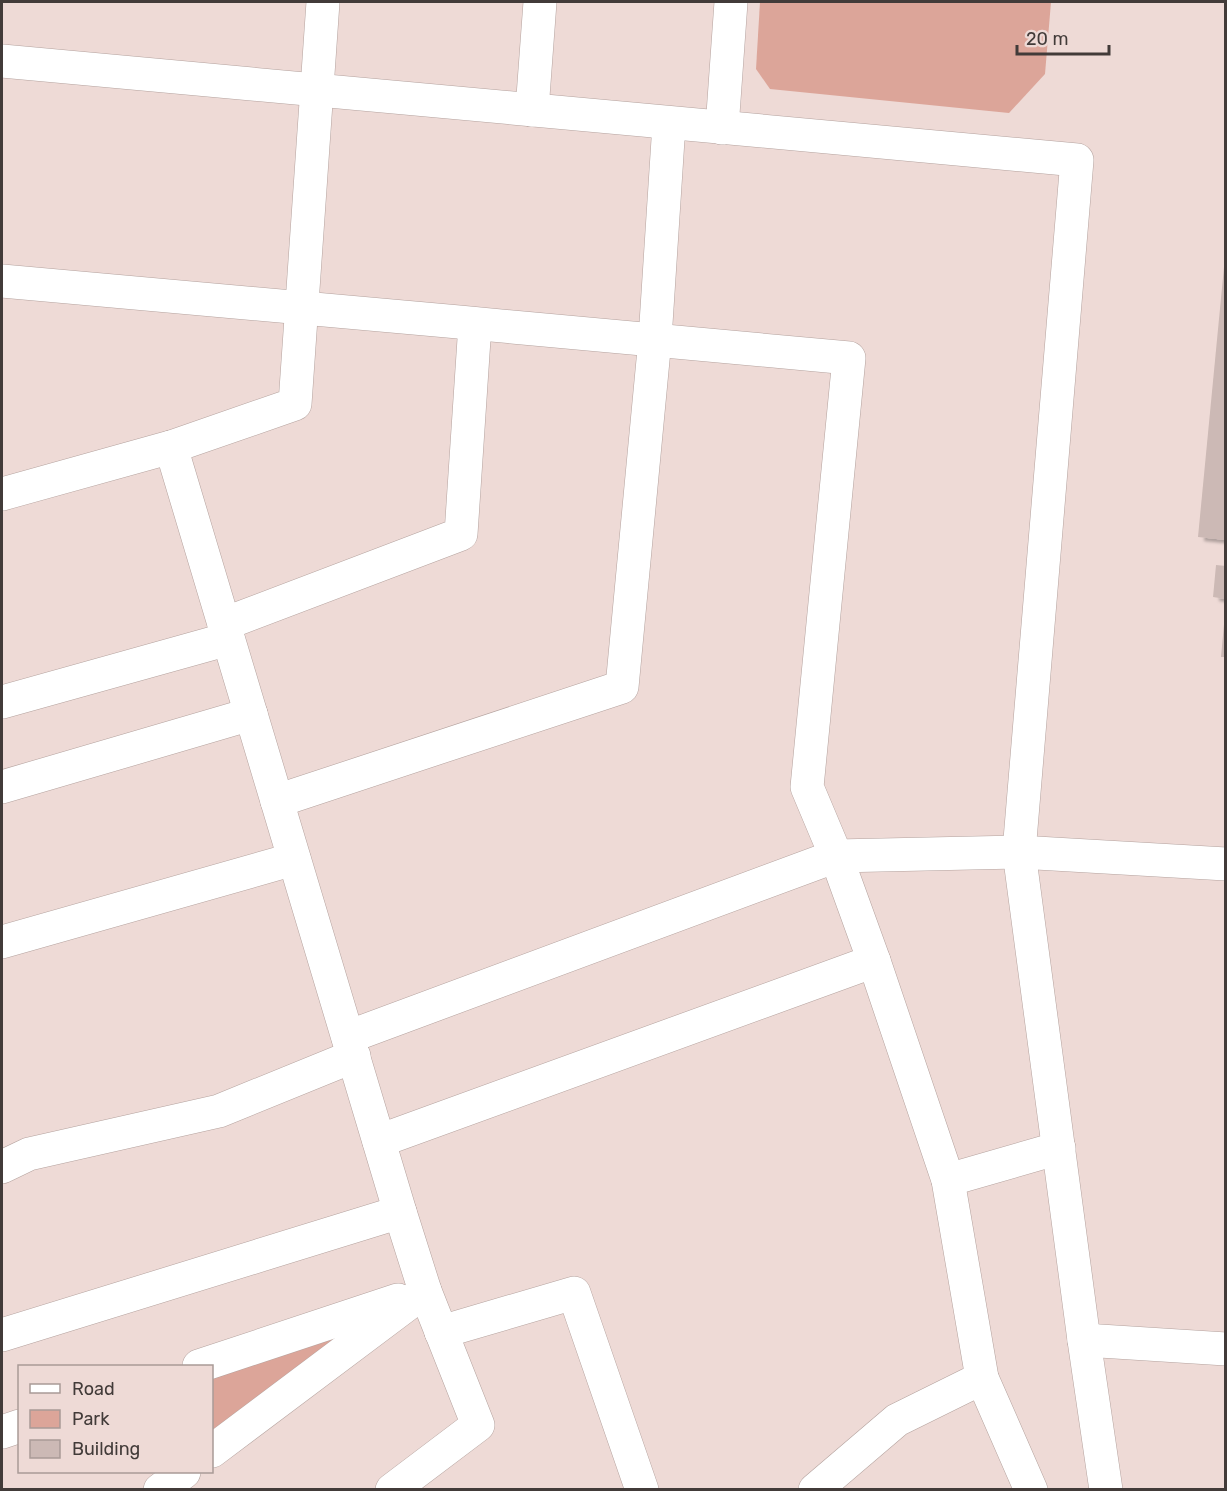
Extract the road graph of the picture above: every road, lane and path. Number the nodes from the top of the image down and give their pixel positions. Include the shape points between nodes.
1 (323, 2) edge
2 (540, 2) edge
3 (731, 2) edge
4 (2, 61) edge
5 (317, 88) junction
6 (532, 110) junction
7 (669, 124) junction
8 (722, 128) junction
9 (2, 281) edge
10 (303, 310) junction
11 (475, 324) junction
12 (654, 339) junction
13 (171, 447) junction
14 (2, 494) edge
15 (226, 631) junction
16 (2, 702) edge
17 (251, 714) junction
18 (2, 787) edge
19 (277, 801) junction
20 (1019, 852) junction
21 (836, 856) junction
22 (294, 859) junction
23 (1226, 864) edge
24 (2, 942) edge
25 (874, 961) junction
26 (351, 1047) junction
27 (379, 1141) junction
28 (1059, 1148) junction
29 (2, 1167) edge
30 (948, 1180) junction
31 (400, 1212) junction
32 (425, 1291) junction
33 (441, 1332) junction
34 (2, 1335) edge
35 (1084, 1340) junction
36 (1226, 1349) edge
37 (202, 1365) edge
38 (982, 1378) junction
39 (18, 1427) edge
40 (2, 1432) edge
41 (213, 1450) edge
42 (183, 1473) edge
43 (160, 1490) edge
44 (392, 1490) edge
45 (642, 1490) edge
46 (815, 1490) edge
47 (1031, 1490) edge
48 (1106, 1490) edge

1 - 5 street
2 - 6 street
3 - 8 street
4 - 5 street
5 - 6 street
5 - 10 street
6 - 7 street
7 - 8 street
7 - 12 street
8 - 20 street via 1077,160
9 - 10 street
10 - 11 street
10 - 13 street via 295,404
11 - 12 street
11 - 15 street via 461,534
12 - 19 street via 622,687
12 - 21 street via 849,358 807,787
13 - 14 street
13 - 15 street
15 - 16 street
15 - 17 street
17 - 18 street
17 - 19 street
19 - 22 street
20 - 21 street
20 - 23 street
20 - 28 street
21 - 25 street
21 - 26 street
22 - 24 street
22 - 26 street
25 - 27 street
25 - 30 street
26 - 27 street
26 - 29 street via 219,1111 29,1154
27 - 31 street
28 - 30 street
28 - 35 street
30 - 38 street
31 - 32 street
31 - 34 street
32 - 33 street
32 - 37 street
32 - 41 street
33 - 44 street via 478,1425
33 - 45 street via 574,1293
35 - 36 street
35 - 48 street
38 - 46 street via 897,1420
38 - 47 street
39 - 40 street
42 - 43 street

